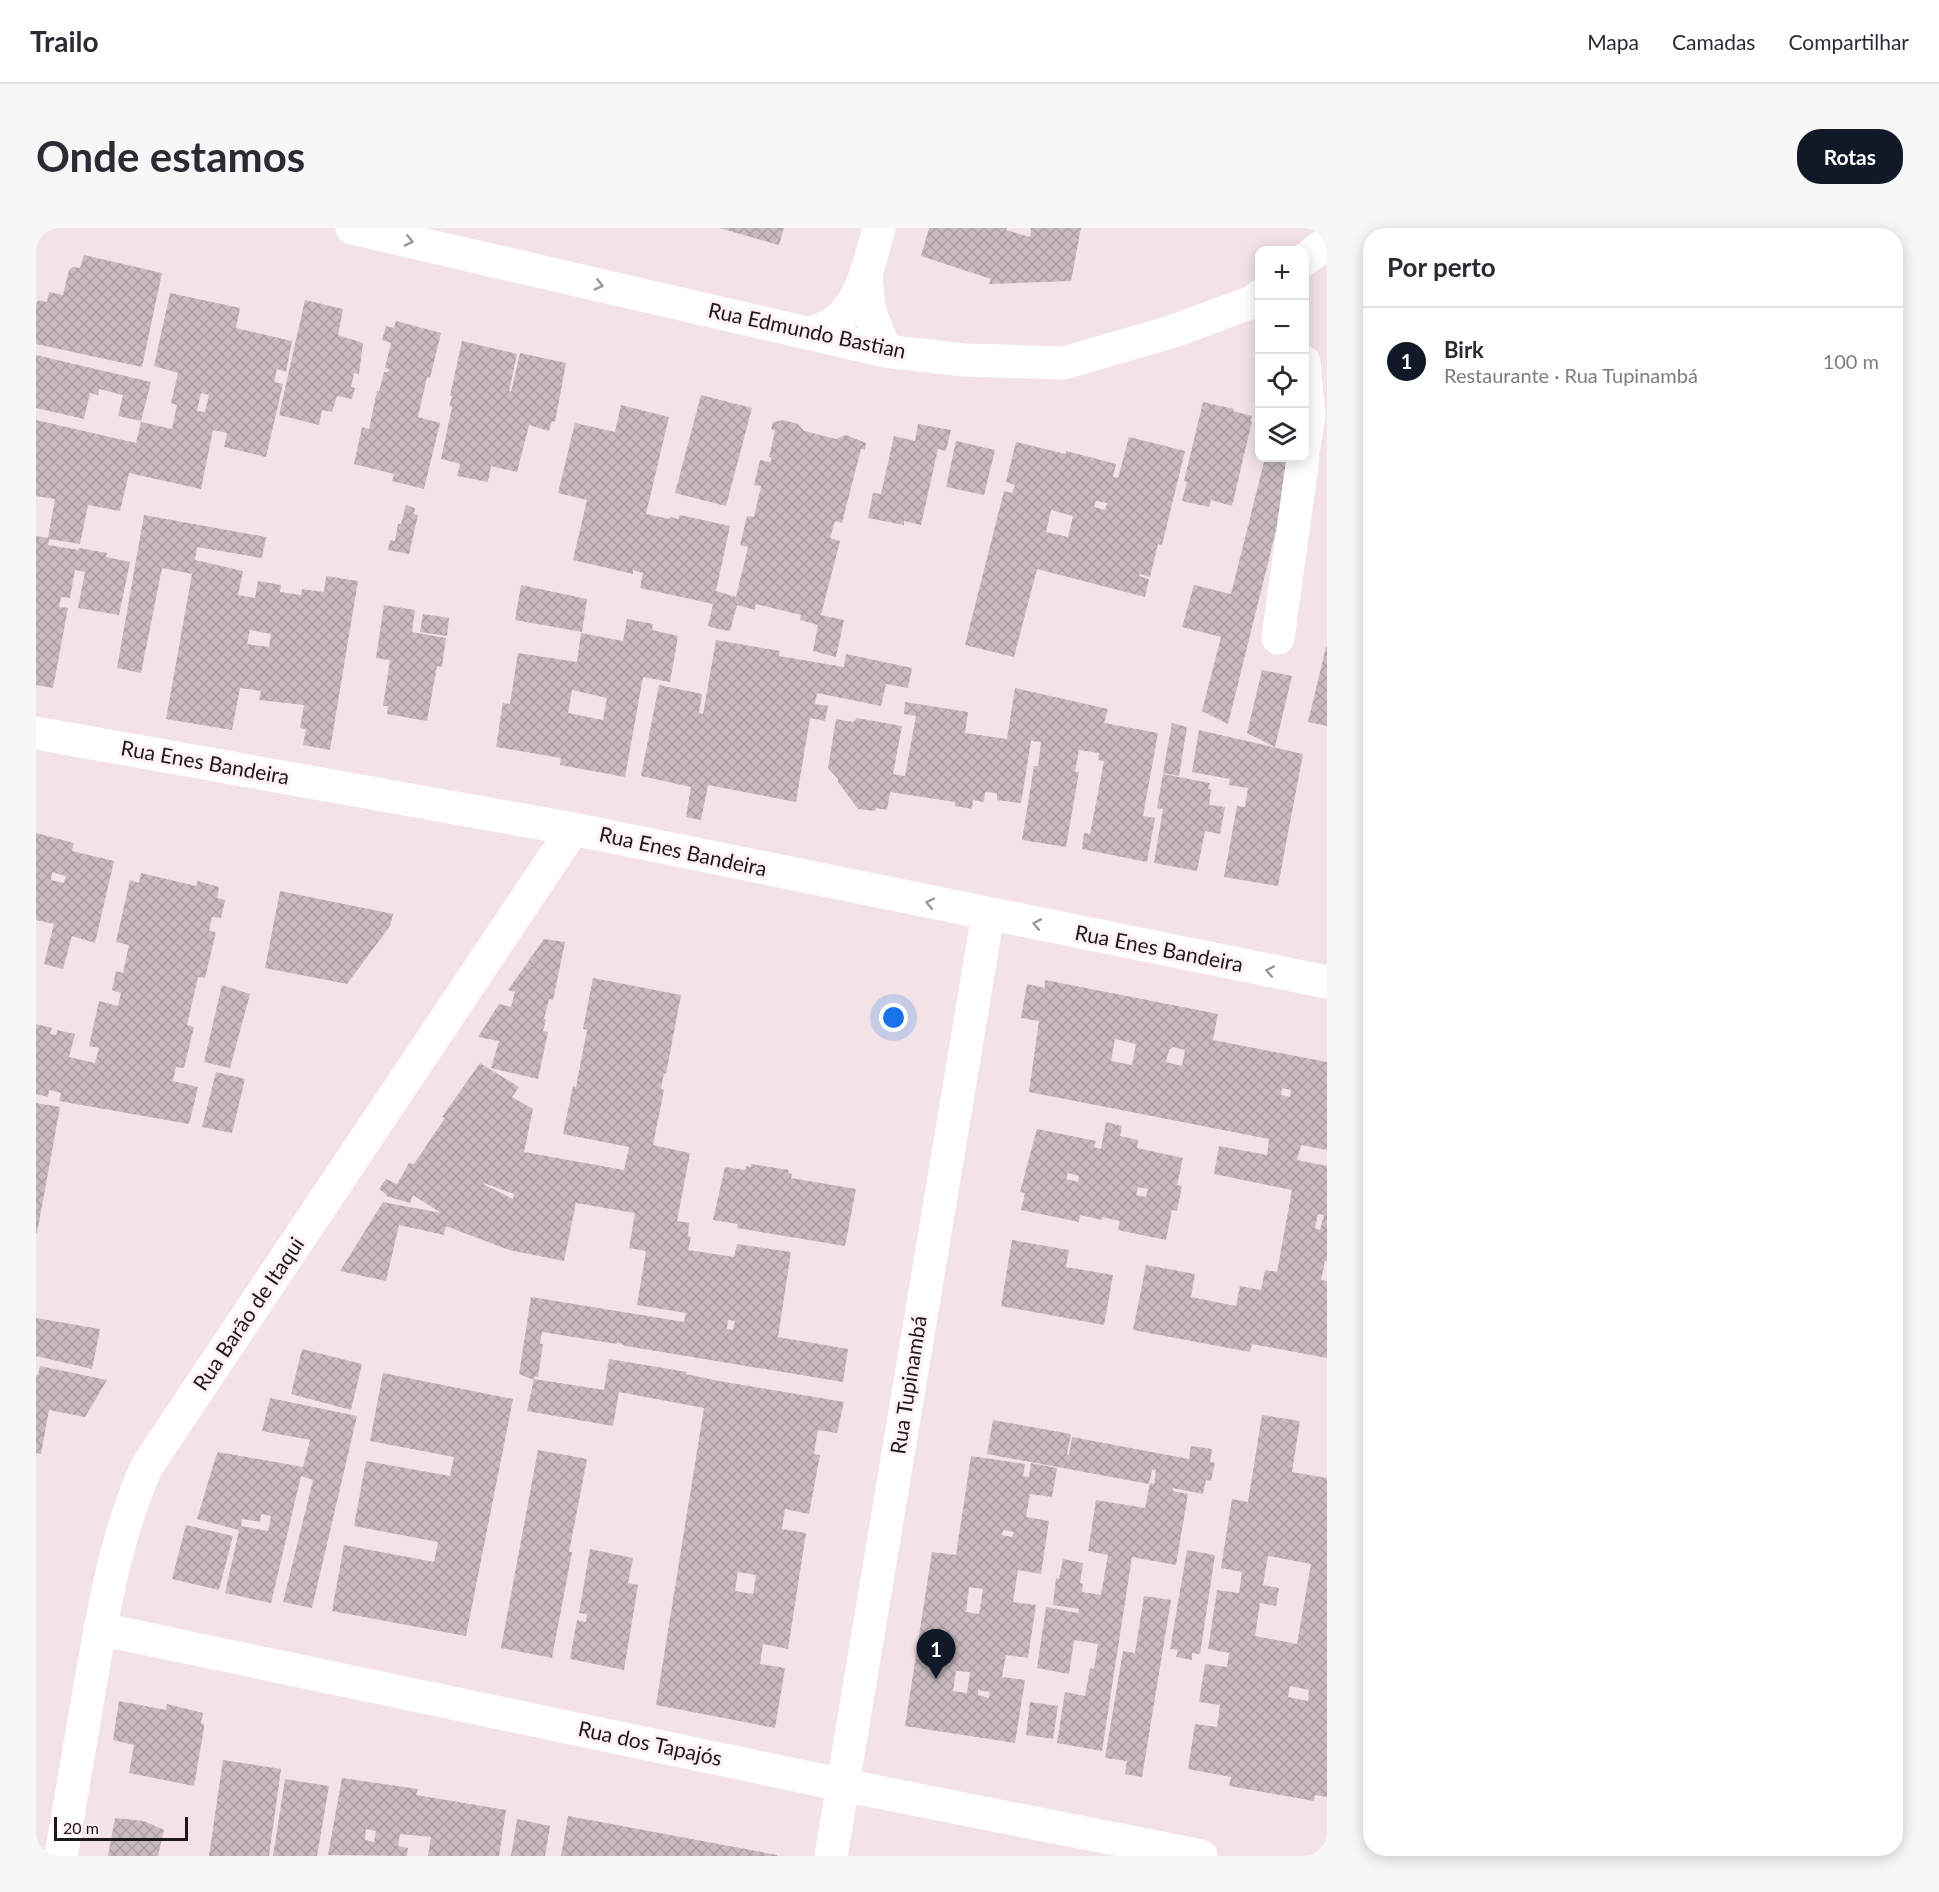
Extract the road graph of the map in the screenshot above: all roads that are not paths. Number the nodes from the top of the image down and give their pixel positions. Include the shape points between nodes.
1 (352, 228) edge
2 (879, 228) edge
3 (1327, 243) edge
4 (1309, 257) edge
5 (866, 276) junction
6 (1255, 300) edge
7 (812, 334) junction
8 (885, 351) junction
9 (1302, 462) edge
10 (1278, 638) dead end
11 (36, 733) edge
12 (573, 829) junction
13 (988, 914) junction
14 (1327, 982) edge
15 (100, 1629) junction
16 (843, 1785) junction
17 (61, 1856) edge
18 (831, 1856) edge
19 (1200, 1856) edge

1 -> 7 street, Rua Edmundo Bastian
2 - 5 street
3 - 4 street
5 - 7 street via 837,320
5 - 8 street via 869,309
6 - 8 street, Rua Edmundo Bastian via 1174,331 1064,363 964,360
7 - 8 street, Rua Edmundo Bastian
9 - 10 street
11 - 12 street, Rua Enes Bandeira
13 -> 12 street, Rua Enes Bandeira
12 - 15 street, Rua Barão de Itaqui via 147,1466 123,1531
14 -> 13 street, Rua Enes Bandeira
13 - 16 street, Rua Tupinambá
15 - 16 street, Rua dos Tapajós
15 - 17 street, Rua Barão de Itaqui
16 - 18 street, Rua Tupinambá
16 - 19 street, Rua dos Tapajós

